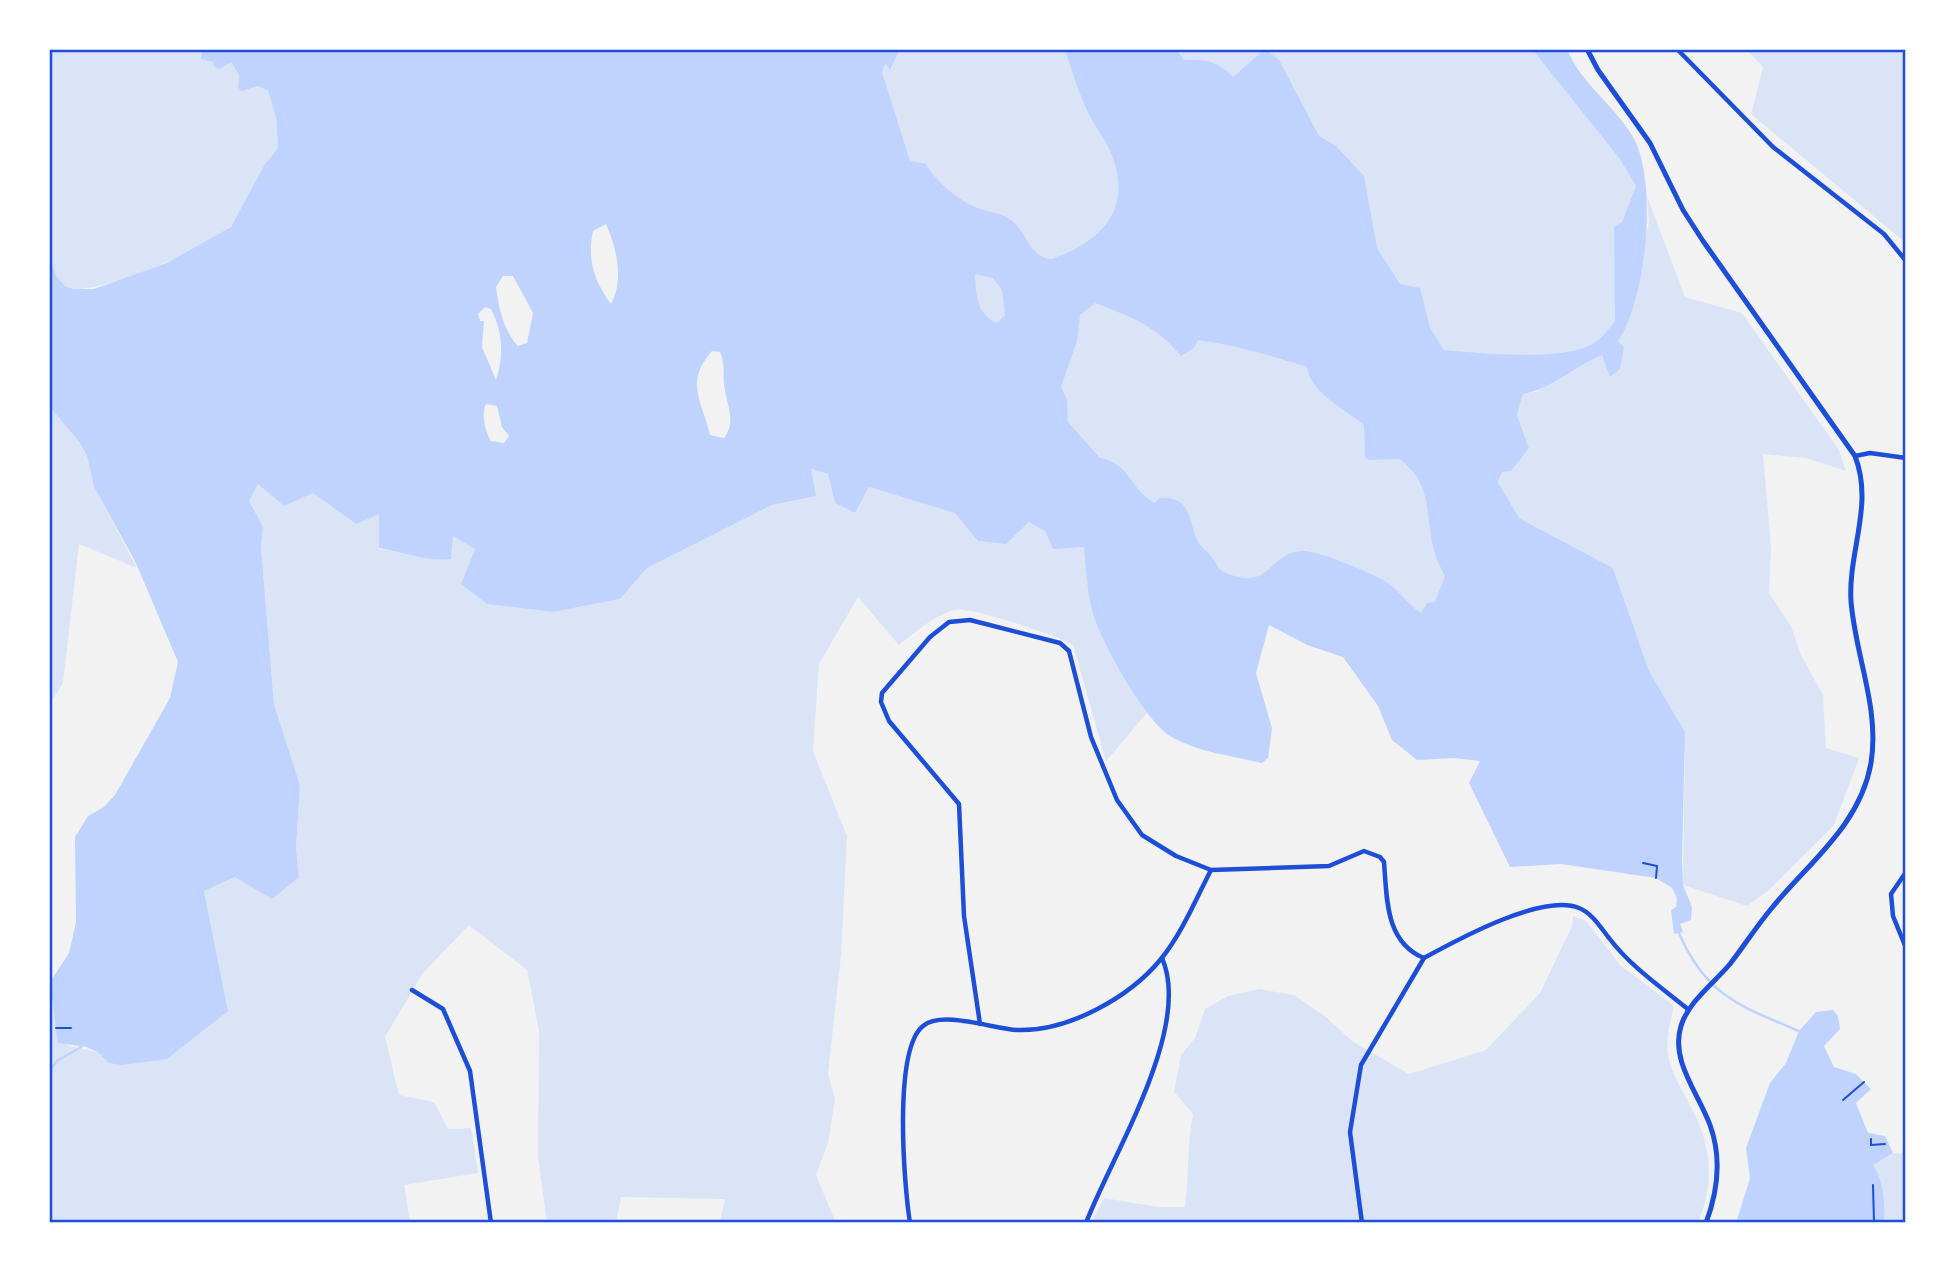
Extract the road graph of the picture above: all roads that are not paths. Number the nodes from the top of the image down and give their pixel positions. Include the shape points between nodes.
1 (1587, 49) edge
2 (1677, 49) edge
3 (1906, 261) edge
4 (1906, 379) edge
5 (1906, 401) edge
6 (1855, 456) junction
7 (1906, 458) edge
8 (1211, 870) junction
9 (1906, 872) edge
10 (1906, 948) edge
11 (1162, 958) junction
12 (1424, 958) junction
13 (412, 990) dead end
14 (1689, 1010) junction
15 (980, 1024) junction
16 (491, 1223) edge
17 (910, 1223) edge
18 (1086, 1223) edge
19 (1362, 1223) edge
20 (1706, 1223) edge

1 - 6 street via 1650,143 1703,241
2 - 3 street via 1773,148 1884,234
4 - 5 street
6 - 7 street via 1870,453
6 - 14 street via 1864,504 1851,600 1872,718 1871,764 1842,831
8 - 11 street
8 - 12 street via 1300,870 1329,866 1364,851 1373,853 1384,862 1393,929 1403,946
8 - 15 street via 1142,835 1117,800 1091,737 1069,651 1060,643 970,620 949,622 892,680 881,702 889,721 959,804 964,916
9 - 10 street via 1891,894 1893,916
11 - 15 street via 1111,999 1065,1023 1017,1030
11 - 18 street via 1168,992 1164,1034 1151,1078
12 - 14 street via 1479,928 1553,906 1578,907 1631,964
12 - 19 street via 1361,1065 1350,1132
13 - 16 street via 443,1009 470,1071
14 - 20 street via 1678,1044 1681,1061 1712,1128 1717,1158 1717,1185
15 - 17 street via 929,1022 910,1043 902,1137

